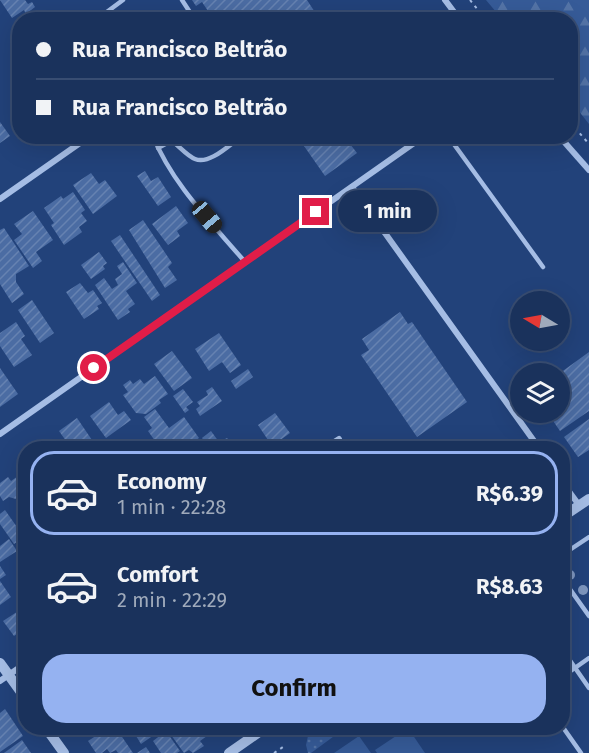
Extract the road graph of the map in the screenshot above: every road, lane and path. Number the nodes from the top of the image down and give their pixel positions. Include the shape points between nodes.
1 (123, 0) edge
2 (470, 0) edge
3 (107, 12) edge
4 (480, 12) edge
5 (578, 131) edge
6 (79, 144) edge
7 (156, 144) edge
8 (166, 144) edge
9 (176, 144) edge
10 (230, 144) edge
11 (413, 144) edge
12 (454, 144) edge
13 (566, 144) edge
14 (589, 144) edge
15 (158, 148) junction
16 (589, 170) edge
17 (352, 187) junction
18 (0, 199) edge
19 (245, 262) junction
20 (543, 267) dead end
21 (0, 435) edge
22 (339, 439) dead end
23 (336, 441) edge
24 (534, 441) edge
25 (570, 493) edge
26 (589, 499) edge
27 (579, 505) junction
28 (570, 511) edge
29 (589, 537) edge
30 (570, 550) edge
31 (570, 589) edge
32 (589, 616) edge
33 (589, 658) edge
34 (570, 661) edge
35 (0, 663) edge
36 (18, 668) edge
37 (575, 668) junction
38 (570, 671) edge
39 (4, 678) edge
40 (589, 688) edge
41 (18, 691) edge
42 (51, 735) edge
43 (255, 735) edge
44 (569, 735) edge
45 (286, 745) dead end
46 (580, 750) edge
47 (64, 753) edge
48 (229, 753) edge
49 (274, 753) edge
50 (571, 753) edge

1 - 3 lane
2 - 4 path
5 - 14 path
6 - 18 street
7 - 15 lane
8 - 15 lane
9 - 10 lane via 195,159 204,159
11 - 17 street
12 - 20 lane
13 - 16 street
15 - 19 lane via 194,201
17 - 19 street
17 - 24 street
19 - 21 street
22 - 23 street
25 - 27 street
26 - 27 street
27 - 28 street
29 - 30 lane
31 - 32 lane
33 - 37 lane
34 - 37 lane
35 - 39 street
36 - 39 street
37 - 38 lane
37 - 40 lane
39 - 41 street
42 - 47 street
43 - 48 street
44 - 46 lane
45 - 49 path
46 - 50 lane

